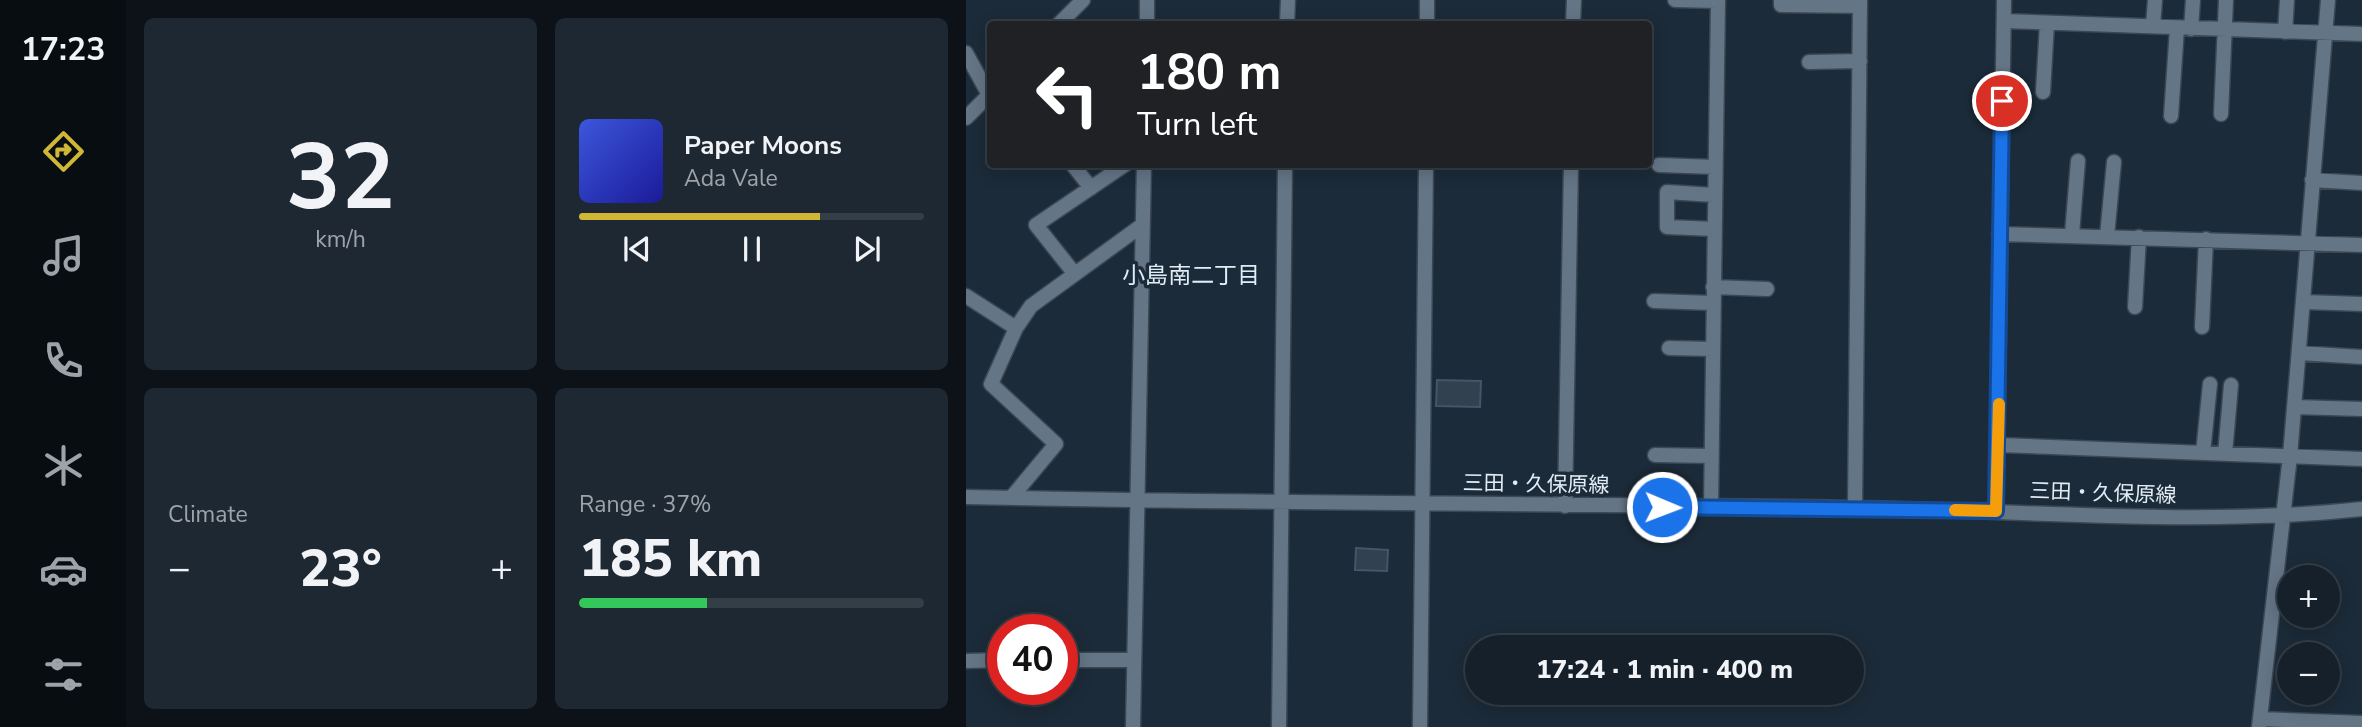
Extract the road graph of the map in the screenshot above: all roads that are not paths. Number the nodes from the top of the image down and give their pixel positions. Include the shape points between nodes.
1 (1083, 0) edge
2 (1147, 0) edge
3 (1287, 0) edge
4 (1427, 0) edge
5 (1574, 0) edge
6 (1675, 0) edge
7 (1781, 0) edge
8 (2004, 0) edge
9 (2155, 0) edge
10 (2193, 0) edge
11 (2226, 0) edge
12 (2287, 0) edge
13 (2328, 0) edge
14 (1718, 1) edge
15 (1860, 3) edge
16 (1062, 21) edge
17 (1147, 21) edge
18 (1287, 21) edge
19 (1427, 21) edge
20 (1573, 21) edge
21 (2004, 21) junction
22 (2047, 23) junction
23 (2153, 26) junction
24 (2184, 28) junction
25 (2225, 30) junction
26 (2285, 32) junction
27 (2325, 34) junction
28 (2362, 34) edge
29 (966, 53) edge
30 (1860, 61) junction
31 (1809, 62) dead end
32 (987, 89) edge
33 (2043, 92) dead end
34 (987, 97) edge
35 (2221, 114) dead end
36 (2171, 116) dead end
37 (966, 118) edge
38 (2078, 161) dead end
39 (2114, 162) dead end
40 (1659, 165) dead end
41 (1714, 167) junction
42 (1075, 168) edge
43 (1120, 168) edge
44 (1144, 168) edge
45 (1285, 168) edge
46 (1426, 168) edge
47 (1571, 168) edge
48 (2312, 180) junction
49 (2362, 183) edge
50 (1091, 188) junction
51 (1714, 195) junction
52 (1141, 226) junction
53 (1714, 229) junction
54 (1999, 234) junction
55 (2072, 234) junction
56 (2107, 236) junction
57 (2138, 237) junction
58 (2206, 239) junction
59 (2308, 242) junction
60 (2362, 244) edge
61 (1074, 273) junction
62 (1713, 287) junction
63 (1767, 289) dead end
64 (966, 296) edge
65 (1654, 302) dead end
66 (2304, 302) junction
67 (1712, 303) junction
68 (2362, 304) edge
69 (2135, 307) dead end
70 (2202, 327) dead end
71 (1016, 328) junction
72 (1669, 348) dead end
73 (1712, 349) junction
74 (2300, 353) junction
75 (2362, 357) edge
76 (2210, 384) dead end
77 (2231, 384) dead end
78 (2294, 407) junction
79 (2362, 409) edge
80 (1999, 445) junction
81 (2203, 453) junction
82 (2225, 454) junction
83 (1655, 455) dead end
84 (1711, 456) junction
85 (2290, 456) junction
86 (2362, 459) edge
87 (966, 497) edge
88 (1011, 498) junction
89 (1138, 499) junction
90 (1281, 502) junction
91 (1423, 504) junction
92 (1565, 506) junction
93 (1711, 507) junction
94 (1855, 508) junction
95 (2362, 509) edge
96 (1996, 511) junction
97 (2284, 517) junction
98 (966, 660) edge
99 (987, 660) edge
100 (1078, 660) edge
101 (1134, 660) junction
102 (2260, 723) edge
103 (2362, 723) edge
104 (1133, 727) edge
105 (1279, 727) edge
106 (1420, 727) edge

1 - 16 street
2 - 17 street
3 - 18 street
4 - 19 street
5 - 20 street
6 - 14 street
7 - 15 street via 1781,5
8 - 21 street
9 - 23 street
10 - 24 street
11 - 25 street
12 - 26 street
13 - 27 street
14 - 41 street
15 - 30 street
21 - 22 street
21 - 54 street
22 - 23 street
22 - 33 street
23 - 24 street
24 - 25 street
24 - 36 street
25 - 26 street
25 - 35 street
26 - 27 street
27 - 28 street
27 - 48 street
29 - 32 street
30 - 31 street
30 - 94 street
34 - 37 street
38 - 55 street
39 - 56 street
40 - 41 street
41 - 51 street
42 - 50 street
43 - 50 street
44 - 52 street
45 - 90 street
46 - 91 street
47 - 92 street
48 - 49 street
48 - 59 street
50 - 61 street via 1036,225
51 - 53 street
51 - 53 street via 1667,192 1667,227
52 - 61 street
52 - 89 street
53 - 62 street
54 - 55 street
54 - 80 street
55 - 56 street
56 - 57 street
57 - 58 street
57 - 69 street
58 - 59 street
58 - 70 street
59 - 60 street
59 - 66 street
61 - 71 street via 1031,306
62 - 63 street
62 - 67 street
64 - 71 street
65 - 67 street
66 - 68 street
66 - 74 street
67 - 73 street
71 - 88 street via 991,384 1056,444
72 - 73 street
73 - 84 street
74 - 75 street
74 - 78 street
76 - 81 street
77 - 82 street
78 - 79 street
78 - 85 street
80 - 81 street
80 - 96 street
81 - 82 street
82 - 85 street
83 - 84 street
84 - 93 street
85 - 86 street
85 - 97 street
87 - 88 street, 三田・久保原線
88 - 89 street, 三田・久保原線
89 - 90 street, 三田・久保原線
89 - 101 street
90 - 91 street, 三田・久保原線
90 - 105 street
91 - 92 street, 三田・久保原線
91 - 106 street
92 - 93 street, 三田・久保原線
93 - 94 street, 三田・久保原線
94 - 96 street, 三田・久保原線
95 - 97 street, 三田・久保原線
96 - 97 street, 三田・久保原線
97 - 102 street
98 - 99 street
100 - 101 street
101 - 104 street
102 - 103 street

